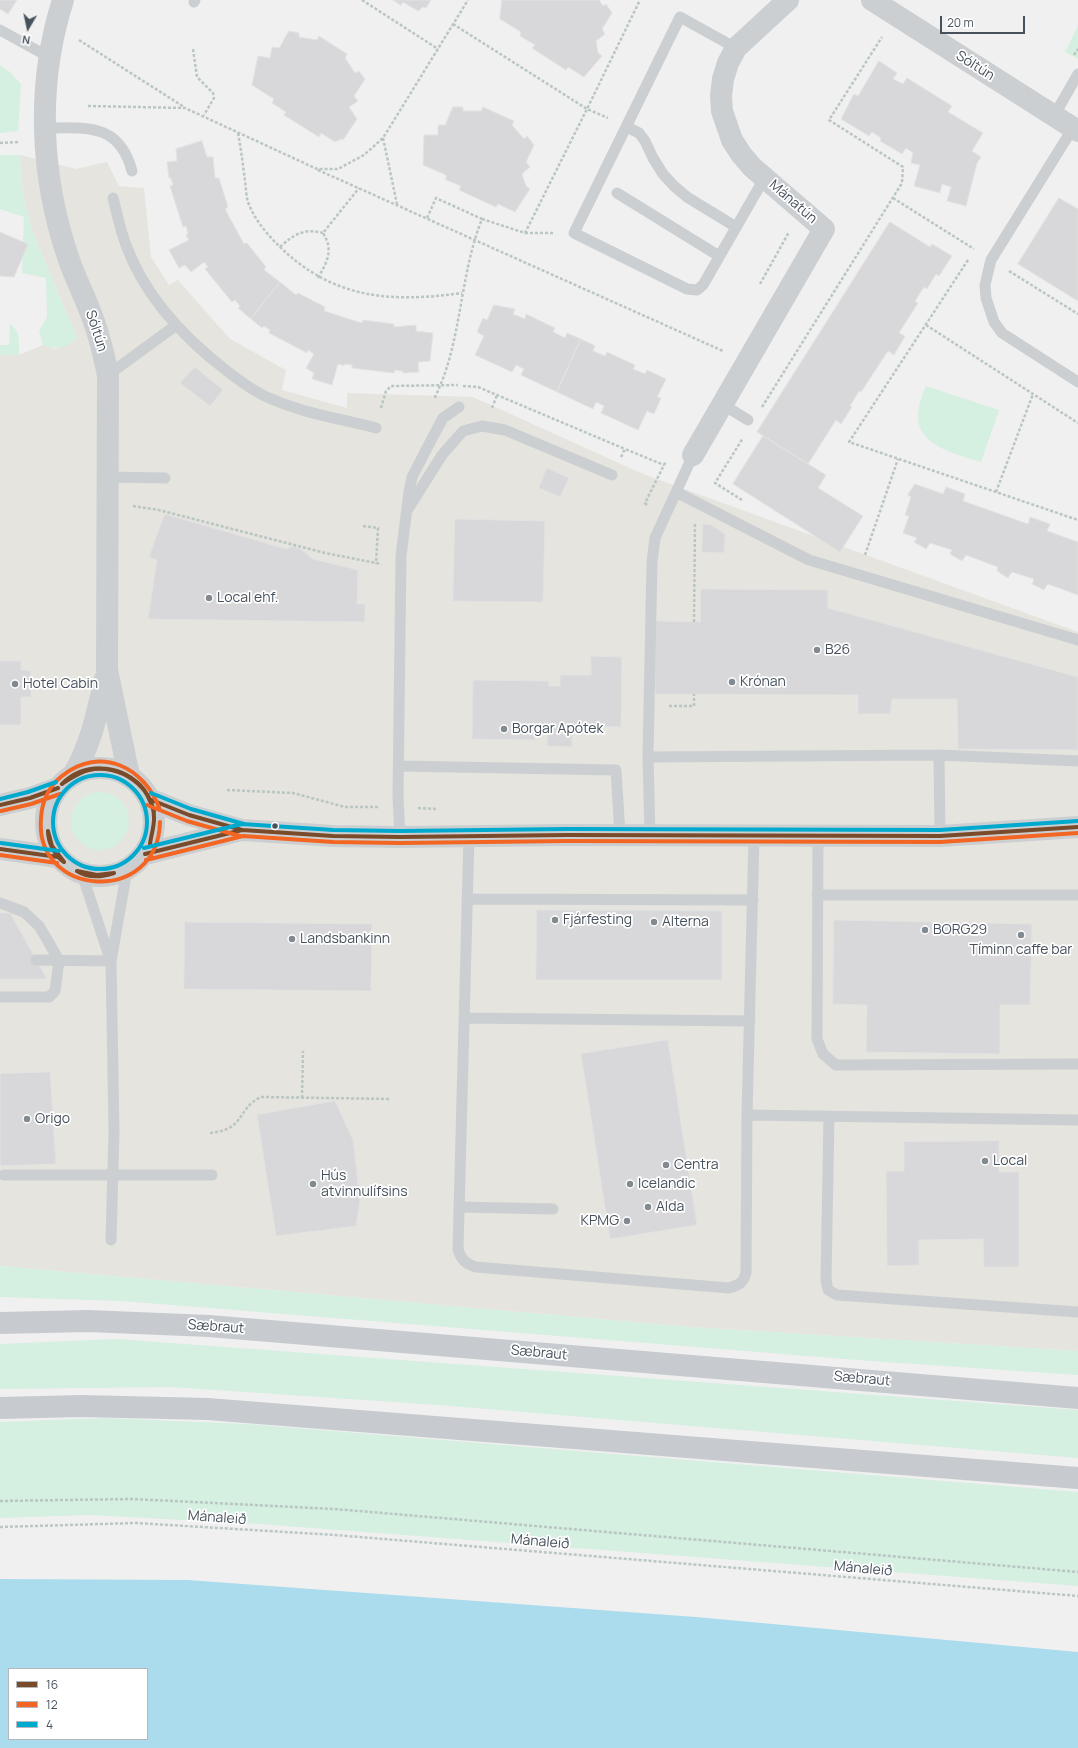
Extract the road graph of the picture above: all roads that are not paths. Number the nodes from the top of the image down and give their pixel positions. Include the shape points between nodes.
1 (63, 0) edge
2 (788, 0) edge
3 (872, 0) edge
4 (0, 30) edge
5 (736, 48) junction
6 (49, 57) junction
7 (1078, 74) edge
8 (1054, 116) junction
9 (628, 127) junction
10 (44, 128) junction
11 (1075, 130) edge
12 (132, 171) dead end
13 (765, 177) junction
14 (617, 193) dead end
15 (113, 198) dead end
16 (736, 227) junction
17 (719, 256) junction
18 (175, 326) junction
19 (108, 375) junction
20 (1078, 382) edge
21 (722, 404) junction
22 (459, 407) dead end
23 (748, 420) dead end
24 (376, 428) dead end
25 (693, 455) joint
26 (612, 475) road end
27 (108, 477) junction
28 (165, 478) dead end
29 (676, 492) junction
30 (407, 509) junction
31 (1078, 640) edge
32 (107, 670) junction
33 (939, 755) junction
34 (648, 757) junction
35 (1078, 761) edge
36 (399, 766) junction
37 (129, 776) junction
38 (65, 782) junction
39 (149, 799) junction
40 (0, 804) edge
41 (1078, 827) edge
42 (242, 830) junction
43 (620, 835) junction
44 (469, 836) junction
45 (650, 836) junction
46 (754, 836) junction
47 (818, 836) junction
48 (940, 836) junction
49 (400, 837) junction
50 (0, 849) edge
51 (145, 854) junction
52 (58, 857) junction
53 (126, 870) junction
54 (82, 874) junction
55 (1078, 894) edge
56 (817, 895) junction
57 (467, 899) junction
58 (753, 900) junction
59 (0, 903) edge
60 (36, 960) dead end
61 (58, 960) junction
62 (111, 961) junction
63 (0, 998) edge
64 (464, 1018) junction
65 (750, 1021) junction
66 (1078, 1064) edge
67 (747, 1115) junction
68 (829, 1116) junction
69 (1078, 1120) edge
70 (4, 1175) dead end
71 (113, 1175) junction
72 (212, 1175) dead end
73 (459, 1207) junction
74 (553, 1209) dead end
75 (111, 1240) dead end
76 (1078, 1312) edge
77 (0, 1324) edge
78 (1078, 1398) edge
79 (0, 1408) edge
80 (1078, 1478) edge

1 - 6 street, Sóltún
2 - 5 street, Mánatún
3 - 8 street, Sóltún
4 - 6 lane
5 - 9 lane via 680,17
5 - 13 street, Mánatún via 723,79 721,96 726,125 741,154
6 - 10 street, Sóltún
7 - 8 lane
8 - 11 street, Sóltún
9 - 16 lane via 639,133 663,174 674,186 687,197
9 - 17 lane via 574,233 687,289 697,290 703,285
10 - 12 lane via 92,129 113,136 125,150
10 - 19 street, Sóltún via 56,218 69,260 94,321
11 - 20 lane via 991,260 985,285 986,298 994,322 1002,332
13 - 16 lane
13 - 21 street, Mánatún via 824,228
14 - 17 lane
15 - 18 lane via 129,252 139,272
16 - 17 lane
18 - 19 lane
18 - 24 lane via 242,382 273,400 322,416
19 - 27 street, Sóltún
21 - 23 lane
21 - 25 street, Mánatún
22 - 30 lane via 443,418 429,443 412,477
25 - 29 lane
26 - 30 lane via 505,430 482,426 463,431 442,455
27 - 28 lane
27 - 32 street, Sóltún
29 - 31 lane via 809,560
29 - 34 lane via 655,538 652,562
30 - 36 lane via 401,556
32 - 37 street, Sóltún
32 - 38 street, Sóltún via 84,757
33 - 34 lane
33 - 35 lane
33 - 48 lane
34 - 45 lane
36 - 43 lane via 616,770
36 - 49 lane
37 - 38 street via 116,770 101,768 86,770
37 - 39 street via 141,786
38 - 40 street via 30,798
38 - 52 street via 48,804 45,823 48,841
39 - 42 street
39 - 51 street via 154,812 154,827
41 - 48 street
42 - 49 street
42 - 51 street
43 - 44 street
43 - 45 street
44 - 49 street
44 - 57 lane
45 - 46 street
46 - 47 street
46 - 58 lane
47 - 48 street
47 - 56 lane
50 - 52 street
51 - 53 street
52 - 54 street
53 - 54 street via 97,877
53 - 62 lane
54 - 62 lane
55 - 56 lane
56 - 66 lane via 817,1039 823,1054 836,1064
57 - 58 lane
57 - 64 lane
58 - 65 lane
59 - 61 lane via 24,912 39,926
60 - 61 lane
61 - 62 lane
61 - 63 lane via 55,991 49,997
62 - 71 lane
64 - 65 lane
64 - 73 lane
65 - 67 lane
67 - 68 lane
67 - 73 lane via 746,1273 744,1281 739,1285 729,1288 476,1267 466,1264 458,1250
68 - 69 lane
68 - 76 lane via 826,1280 828,1290 837,1295
70 - 71 lane
71 - 72 lane
71 - 75 lane
73 - 74 lane
77 - 78 main road, Sæbraut via 88,1321 209,1326
79 - 80 main road via 81,1406 208,1409

